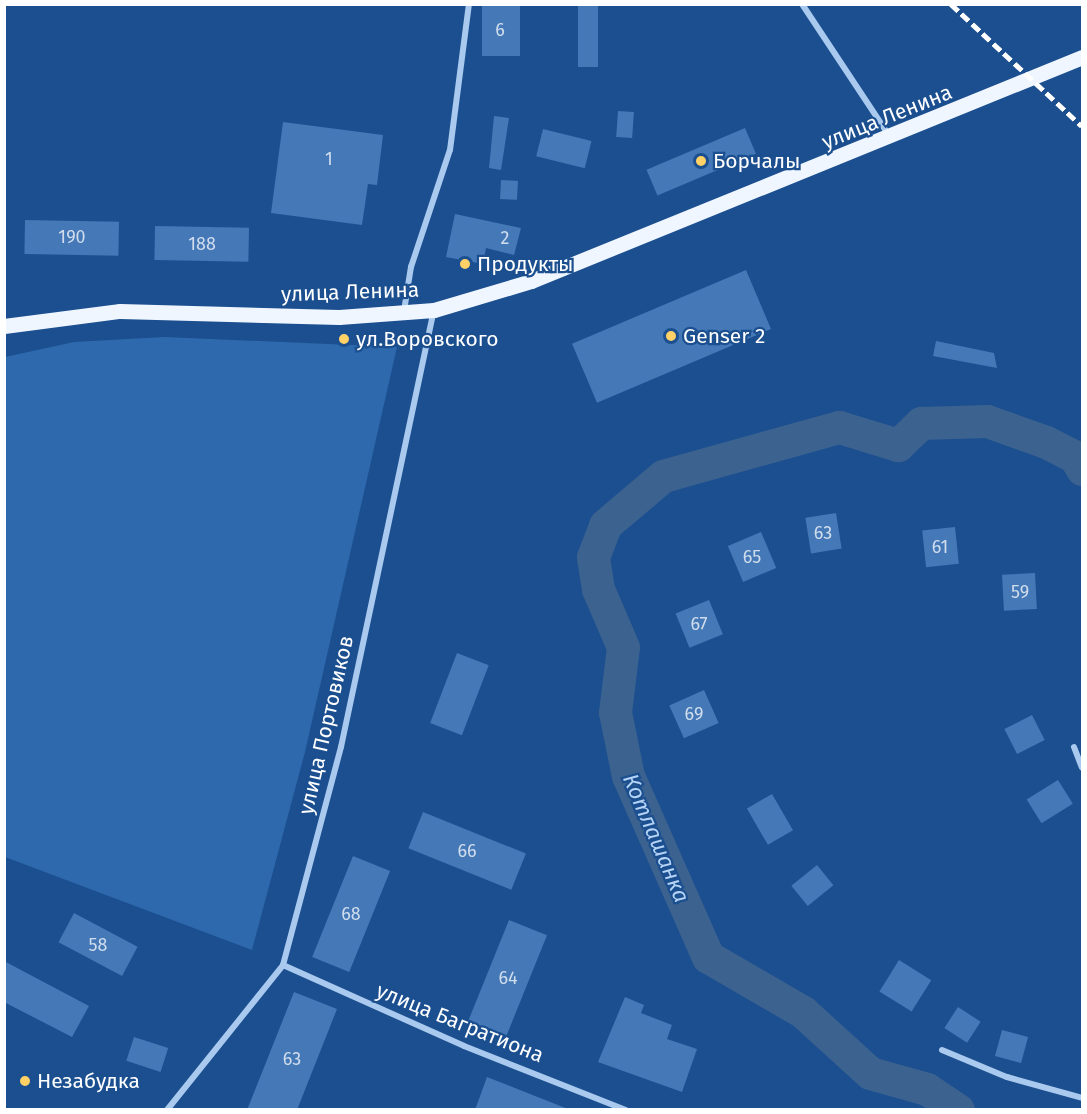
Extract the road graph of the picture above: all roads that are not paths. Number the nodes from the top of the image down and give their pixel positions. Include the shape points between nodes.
1 (469, 4) edge
2 (802, 4) edge
3 (1083, 57) edge
4 (891, 138) junction
5 (434, 310) junction
6 (404, 315) junction
7 (4, 326) edge
8 (1074, 747) dead end
9 (1083, 768) edge
10 (284, 964) junction
11 (942, 1050) dead end
12 (1083, 1098) edge
13 (167, 1110) edge
14 (626, 1110) edge

1 - 6 street via 450,150 411,267
2 - 4 street
3 - 4 main road, улица Ленина
4 - 5 main road, улица Ленина via 531,281
5 - 6 main road, улица Ленина
5 - 10 street, улица Портовиков via 341,747
6 - 7 main road, улица Ленина via 120,311
8 - 9 street
10 - 13 street, улица Портовиков
10 - 14 street, улица Багратиона via 464,1046
11 - 12 street via 1007,1077

